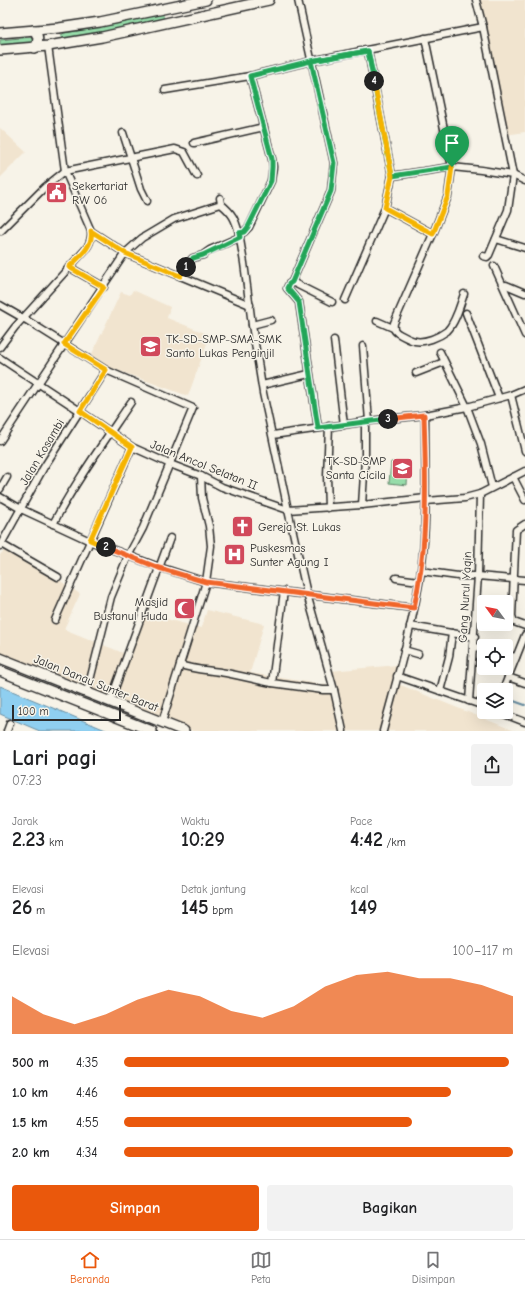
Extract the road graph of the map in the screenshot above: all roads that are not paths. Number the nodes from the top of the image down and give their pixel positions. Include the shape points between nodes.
1 (206, 0) edge
2 (269, 0) edge
3 (298, 0) edge
4 (476, 0) edge
5 (191, 2) edge
6 (180, 3) edge
7 (483, 27) junction
8 (59, 28) junction
9 (34, 30) junction
10 (0, 33) edge
11 (425, 38) junction
12 (62, 44) junction
13 (48, 46) junction
14 (35, 48) junction
15 (0, 50) edge
16 (368, 51) junction
17 (311, 61) junction
18 (250, 76) junction
19 (165, 90) dead end
20 (264, 127) junction
21 (123, 133) dead end
22 (194, 143) dead end
23 (131, 159) junction
24 (452, 167) junction
25 (65, 171) junction
26 (513, 175) junction
27 (198, 176) dead end
28 (392, 176) junction
29 (525, 182) edge
30 (147, 202) dead end
31 (385, 208) junction
32 (91, 231) junction
33 (0, 232) edge
34 (241, 234) junction
35 (433, 234) junction
36 (496, 239) junction
37 (525, 248) edge
38 (125, 253) junction
39 (483, 256) dead end
40 (494, 266) dead end
41 (69, 267) junction
42 (180, 276) junction
43 (292, 282) junction
44 (506, 285) dead end
45 (104, 287) junction
46 (525, 293) edge
47 (464, 294) dead end
48 (345, 300) dead end
49 (332, 302) dead end
50 (0, 305) edge
51 (250, 305) junction
52 (466, 313) dead end
53 (23, 318) junction
54 (271, 320) dead end
55 (377, 321) dead end
56 (252, 325) junction
57 (393, 328) junction
58 (525, 334) edge
59 (334, 340) dead end
60 (64, 344) junction
61 (363, 346) dead end
62 (0, 347) edge
63 (440, 352) dead end
64 (0, 358) edge
65 (444, 362) junction
66 (106, 370) junction
67 (416, 373) dead end
68 (309, 374) junction
69 (38, 383) junction
70 (262, 386) junction
71 (525, 389) edge
72 (511, 395) junction
73 (499, 398) junction
74 (131, 402) dead end
75 (467, 406) junction
76 (80, 411) junction
77 (424, 415) junction
78 (367, 421) junction
79 (344, 425) junction
80 (329, 426) junction
81 (318, 428) junction
82 (111, 433) junction
83 (2, 434) edge
84 (273, 435) junction
85 (0, 441) edge
86 (132, 447) junction
87 (525, 451) edge
88 (170, 464) junction
89 (525, 471) edge
90 (201, 476) junction
91 (6, 477) dead end
92 (513, 477) junction
93 (492, 487) junction
94 (0, 489) edge
95 (480, 494) junction
96 (0, 497) edge
97 (426, 499) junction
98 (525, 500) edge
99 (362, 505) junction
100 (328, 508) junction
101 (21, 509) junction
102 (288, 510) junction
103 (53, 524) junction
104 (525, 524) edge
105 (170, 538) dead end
106 (90, 540) junction
107 (1, 545) edge
108 (128, 556) junction
109 (159, 568) junction
110 (421, 571) junction
111 (478, 576) junction
112 (58, 577) dead end
113 (396, 578) dead end
114 (513, 579) junction
115 (525, 580) edge
116 (419, 581) junction
117 (206, 582) junction
118 (284, 592) junction
119 (307, 594) junction
120 (414, 608) junction
121 (55, 620) dead end
122 (410, 626) junction
123 (525, 626) edge
124 (452, 633) junction
125 (525, 635) edge
126 (474, 637) junction
127 (474, 647) junction
128 (477, 648) edge
129 (404, 650) junction
130 (418, 654) dead end
131 (513, 656) edge
132 (516, 657) junction
133 (0, 658) edge
134 (180, 665) junction
135 (0, 671) edge
136 (398, 676) junction
137 (508, 677) junction
138 (272, 683) junction
139 (506, 683) edge
140 (525, 683) edge
141 (334, 690) junction
142 (440, 690) junction
143 (87, 692) junction
144 (469, 701) junction
145 (110, 702) junction
146 (477, 704) edge
147 (513, 717) edge
148 (162, 722) junction
149 (525, 722) edge
150 (10, 724) dead end
151 (7, 731) edge
152 (152, 731) edge
153 (184, 731) edge
154 (343, 731) edge
155 (383, 731) edge

1 - 5 street
2 - 12 street
3 - 17 street
4 - 7 street
5 - 6 street
6 - 8 street via 100,22
7 - 11 street
7 - 26 street
8 - 9 street
8 - 12 street via 56,33
9 - 10 street
9 - 14 street via 39,39
11 - 16 street
11 - 24 street
12 - 13 street
13 - 14 street
13 - 25 street
14 - 15 street
16 - 17 street
16 - 28 street
17 - 18 street
17 - 43 street via 334,163 333,177 331,191
18 - 19 street
18 - 20 street
20 - 22 street
20 - 34 street via 272,159 271,181 248,227
21 - 23 street
23 - 25 street
23 - 27 street via 180,150 184,152
23 - 30 street
24 - 26 street
24 - 28 street
24 - 35 street via 448,196
25 - 32 street
25 - 33 street via 45,187
26 - 29 street
26 - 36 street via 508,210
28 - 31 street
31 - 35 street
31 - 48 street
32 - 38 street
32 - 41 street via 88,245
34 - 38 street via 234,216 221,201 174,219 142,238
34 - 42 street via 193,258
34 - 51 street
35 - 57 street
36 - 37 street
36 - 39 street via 489,255
38 - 42 street
38 - 45 street
40 - 58 street
41 - 45 street
41 - 53 street
42 - 51 street
43 - 49 street
43 - 68 street via 287,288 299,302
44 - 46 street
45 - 60 street
47 - 57 street via 452,324 448,330 435,338 413,341 395,332
50 - 53 street
51 - 56 street
52 - 73 street
53 - 60 street
53 - 62 street
54 - 56 street
55 - 57 street
56 - 70 street
59 - 79 street
60 - 66 street
60 - 69 street
61 - 78 street
63 - 65 street
64 - 69 street, Jalan Ancol Selatan II
65 - 67 street
65 - 75 street
66 - 76 street, Jalan Kosambi
66 - 88 street via 193,408
68 - 70 street
68 - 81 street
69 - 76 street, Jalan Ancol Selatan II
69 - 83 street
70 - 84 street
71 - 72 street
72 - 73 street
72 - 87 street
73 - 75 street
74 - 82 street
75 - 77 street
75 - 93 street via 481,444
76 - 82 street, Jalan Ancol Selatan II
76 - 101 street, Jalan Kosambi
77 - 78 street
77 - 97 street
78 - 79 street
78 - 99 street
79 - 80 street
80 - 81 street
80 - 100 street
81 - 84 street
82 - 86 street, Jalan Ancol Selatan II
82 - 103 street via 68,495
83 - 85 street
84 - 102 street
86 - 88 street, Jalan Ancol Selatan II
86 - 106 street
88 - 90 street, Jalan Ancol Selatan II
88 - 108 street via 143,528
89 - 92 street, Jalan Ancol Selatan II
90 - 102 street, Jalan Ancol Selatan II via 222,487
90 - 117 street via 202,498 211,546
91 - 94 street
92 - 93 street, Jalan Ancol Selatan II
92 - 98 street
93 - 95 street, Jalan Ancol Selatan II
95 - 97 street, Jalan Ancol Selatan II via 465,498
95 - 111 street, Gang Nurul Yaqin
96 - 101 street
97 - 99 street, Jalan Ancol Selatan II
97 - 110 street
99 - 100 street, Jalan Ancol Selatan II
100 - 102 street, Jalan Ancol Selatan II
101 - 103 street
101 - 107 street, Jalan Kosambi
102 - 119 street
103 - 106 street
104 - 114 street via 516,530
105 - 109 street
106 - 108 street
106 - 121 street
107 - 112 street
108 - 109 street
108 - 143 street via 111,597
109 - 117 street
109 - 145 street
110 - 111 street
110 - 116 street
111 - 114 street
111 - 126 street, Gang Nurul Yaqin
113 - 116 street
114 - 115 street
114 - 123 street via 512,619
116 - 120 street
117 - 118 street
117 - 134 street
118 - 119 street
118 - 138 street
119 - 120 street
119 - 141 street
120 - 122 street
122 - 124 street
122 - 129 street
124 - 126 street
124 - 142 street via 449,658
125 - 132 street
126 - 127 street, Gang Nurul Yaqin
127 - 128 street
127 - 144 street, Gang Nurul Yaqin
129 - 130 street
129 - 136 street
131 - 132 street
132 - 137 street
133 - 143 street, Jalan Danau Sunter Barat
134 - 138 street
134 - 148 street
135 - 152 street, Jalan Danau Sunter Barat
136 - 142 street
136 - 155 street
137 - 139 street
137 - 140 street
138 - 141 street
141 - 154 street
142 - 144 street
143 - 145 street, Jalan Danau Sunter Barat
144 - 146 street
145 - 148 street, Jalan Danau Sunter Barat
147 - 149 street
148 - 153 street, Jalan Danau Sunter Barat
150 - 151 street

